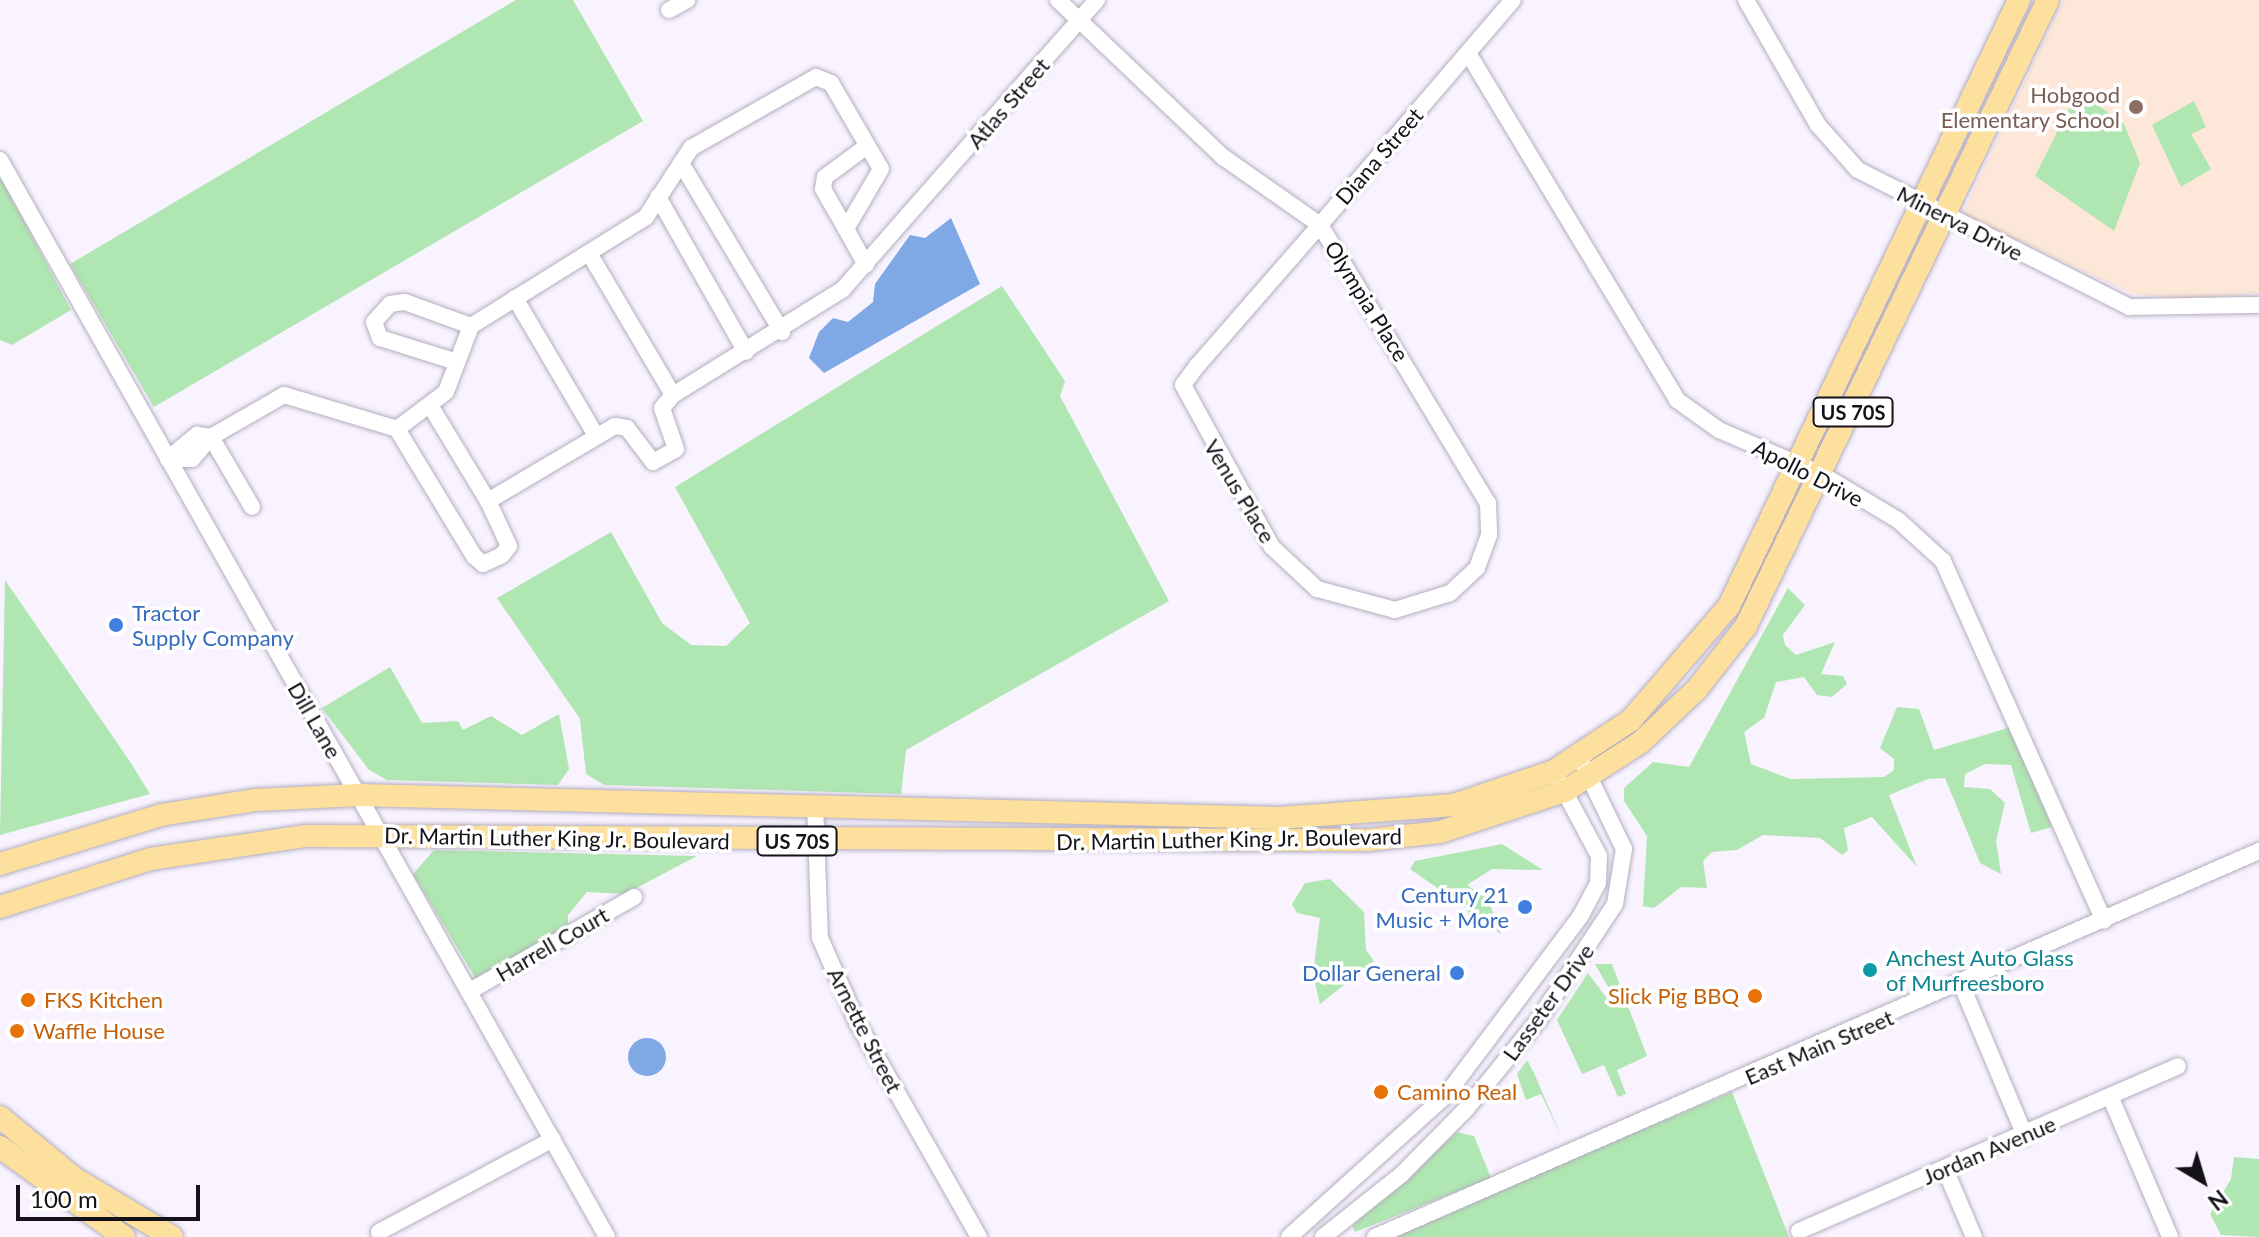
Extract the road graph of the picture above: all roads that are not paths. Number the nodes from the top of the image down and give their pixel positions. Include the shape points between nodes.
1 (687, 0) edge
2 (1058, 0) edge
3 (1097, 0) edge
4 (1513, 0) edge
5 (1746, 0) edge
6 (2019, 0) edge
7 (2048, 0) edge
8 (669, 10) dead end
9 (1081, 19) junction
10 (1468, 53) junction
11 (867, 146) junction
12 (0, 160) edge
13 (681, 163) junction
14 (658, 197) junction
15 (1921, 205) junction
16 (1945, 218) junction
17 (1320, 225) junction
18 (846, 229) junction
19 (589, 253) junction
20 (866, 265) junction
21 (515, 298) junction
22 (2259, 305) edge
23 (471, 326) junction
24 (782, 332) junction
25 (746, 352) junction
26 (457, 362) junction
27 (1183, 385) joint
28 (673, 395) junction
29 (431, 407) junction
30 (397, 429) junction
31 (211, 437) junction
32 (597, 437) junction
33 (168, 459) junction
34 (1798, 465) junction
35 (1823, 475) junction
36 (488, 501) junction
37 (252, 507) dead end
38 (1450, 593) joint
39 (1579, 756) junction
40 (1554, 771) junction
41 (1592, 776) junction
42 (1565, 791) junction
43 (359, 795) junction
44 (815, 804) junction
45 (381, 835) junction
46 (818, 842) junction
47 (2259, 851) edge
48 (0, 864) edge
49 (634, 897) dead end
50 (0, 907) edge
51 (2104, 921) junction
52 (1962, 986) junction
53 (470, 991) junction
54 (2178, 1066) dead end
55 (2110, 1096) junction
56 (0, 1117) edge
57 (2025, 1136) junction
58 (553, 1139) junction
59 (0, 1147) edge
60 (1945, 1169) junction
61 (1799, 1231) dead end
62 (379, 1232) dead end
63 (1295, 1236) edge
64 (124, 1237) edge
65 (172, 1237) edge
66 (607, 1237) edge
67 (979, 1237) edge
68 (1323, 1237) edge
69 (1375, 1237) edge
70 (1974, 1237) edge
71 (2170, 1237) edge

1 - 8 street
2 - 9 street, Olympia Place
3 - 9 street, Atlas Street
4 - 10 street, Diana Street
5 - 15 street, Minerva Drive via 1818,125 1858,170
6 - 15 main road, Dr. Martin Luther King Jr. Boulevard / US 70S
7 - 16 main road, Dr. Martin Luther King Jr. Boulevard / US 70S
9 - 17 street, Olympia Place via 1223,157
9 - 20 street, Atlas Street
10 - 17 street, Diana Street
10 - 34 street, Apollo Drive via 1677,400 1719,430
11 - 13 street via 831,83 816,77 691,148
11 - 18 street via 881,169
11 - 18 street via 825,177 823,189
12 - 33 street, Dill Lane
13 - 14 street
13 - 24 street
14 - 19 street via 646,217
14 - 25 street
15 - 16 street, Minerva Drive
15 - 34 main road, Dr. Martin Luther King Jr. Boulevard / US 70S
16 - 22 street, Minerva Drive via 2129,307
16 - 35 main road, Dr. Martin Luther King Jr. Boulevard / US 70S
17 - 27 street, Diana Street
17 - 38 street, Olympia Place via 1488,503 1489,535 1477,568
18 - 20 street
19 - 21 street
19 - 28 street
20 - 24 street, Atlas Street
21 - 23 street
21 - 32 street
23 - 26 street
23 - 26 street via 405,302 390,304 374,322 380,338
24 - 25 street, Atlas Street
25 - 28 street, Atlas Street
26 - 29 street
27 - 38 street, Venus Place via 1272,547 1317,589 1395,610
28 - 32 street via 662,408 679,441 653,462 627,428
29 - 30 street
29 - 36 street
30 - 31 street via 284,395
30 - 36 street via 483,564 509,546
31 - 33 street via 192,459
31 - 37 street
32 - 36 street
33 - 43 street, Dill Lane
34 - 35 street, Apollo Drive
34 - 39 main road, Dr. Martin Luther King Jr. Boulevard / US 70S via 1729,606 1689,659 1631,720
35 - 41 main road, Dr. Martin Luther King Jr. Boulevard / US 70S via 1746,626 1697,689
35 - 51 street, Apollo Drive via 1898,520 1943,561
39 - 40 main road, Dr. Martin Luther King Jr. Boulevard / US 70S
39 - 41 street, Lasseter Drive
40 - 42 street, Lasseter Drive
40 - 44 main road, Dr. Martin Luther King Jr. Boulevard / US 70S via 1454,805 1385,815 1280,818
41 - 42 main road, Dr. Martin Luther King Jr. Boulevard / US 70S
41 - 68 street, Lasseter Drive via 1624,849 1615,904 1537,1022 1467,1108 1401,1175
42 - 46 main road, Dr. Martin Luther King Jr. Boulevard / US 70S via 1440,832 1368,840
42 - 63 street, Lasseter Drive via 1599,856 1598,883 1580,917 1447,1094
43 - 44 main road, Dr. Martin Luther King Jr. Boulevard / US 70S
43 - 45 street, Dill Lane
43 - 48 main road, Dr. Martin Luther King Jr. Boulevard / US 70S via 161,815
44 - 46 street, Arnette Street
45 - 46 main road, Dr. Martin Luther King Jr. Boulevard / US 70S
45 - 50 main road, Dr. Martin Luther King Jr. Boulevard / US 70S via 208,848
45 - 53 street, Dill Lane
46 - 67 street, Arnette Street via 820,938 858,1024
47 - 51 street, East Main Street
49 - 53 street, Harrell Court
51 - 52 street, East Main Street
52 - 57 street
52 - 69 street, East Main Street
53 - 58 street, Dill Lane
54 - 55 street, Jordan Avenue
55 - 57 street, Jordan Avenue
55 - 71 street
56 - 65 main road via 74,1178
57 - 60 street, Jordan Avenue
58 - 62 street
58 - 66 street, Dill Lane
59 - 64 main road
60 - 61 street, Jordan Avenue
60 - 70 street

